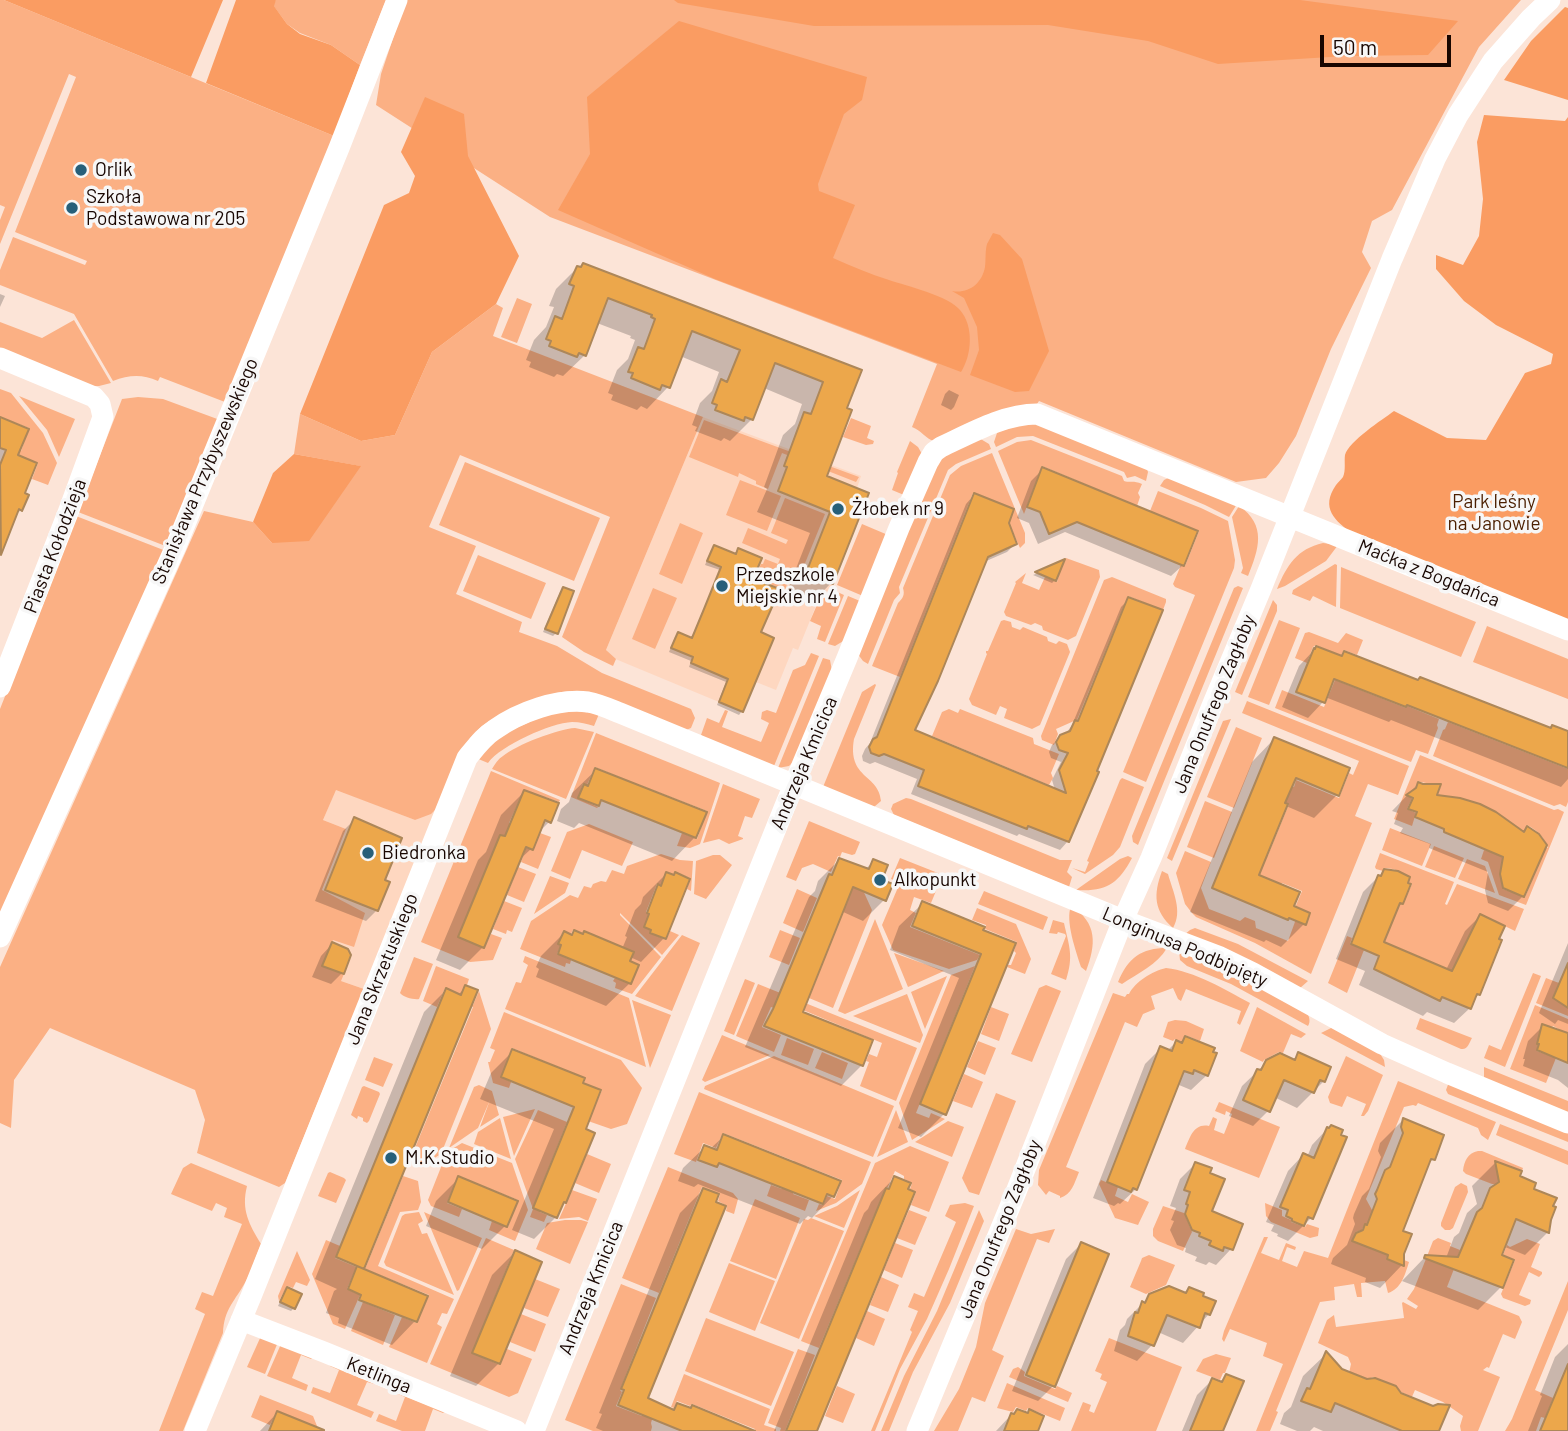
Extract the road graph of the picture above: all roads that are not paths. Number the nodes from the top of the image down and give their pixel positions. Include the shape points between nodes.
1 (397, 0) edge
2 (1550, 0) edge
3 (0, 358) edge
4 (1289, 517) junction
5 (1568, 630) edge
6 (0, 687) edge
7 (794, 785) junction
8 (1122, 920) junction
9 (0, 937) edge
10 (1568, 1123) edge
11 (241, 1320) junction
12 (194, 1431) edge
13 (517, 1431) edge
14 (534, 1431) edge
15 (916, 1431) edge

1 - 9 street, Stanisława Przybyszewskiego via 176,546
2 - 4 street, Jana Onufrego Zagłoby via 1493,61 1435,159
3 - 6 street, Piasta Kołodzieja via 89,394 100,404 103,418
4 - 5 street, Maćka z Bogdańca
4 - 7 street, Andrzeja Kmicica via 1037,414 1006,419 941,447 928,462 899,527
4 - 8 street, Jana Onufrego Zagłoby
7 - 8 street, Longinusa Podbipięty
7 - 11 street, Jana Skrzetuskiego via 585,702 561,702 531,711 482,740 467,758
7 - 14 street, Andrzeja Kmicica
8 - 10 street, Longinusa Podbipięty via 1218,956 1391,1048
8 - 15 street, Jana Onufrego Zagłoby
11 - 12 street, Jana Skrzetuskiego
11 - 13 street, Ketlinga

